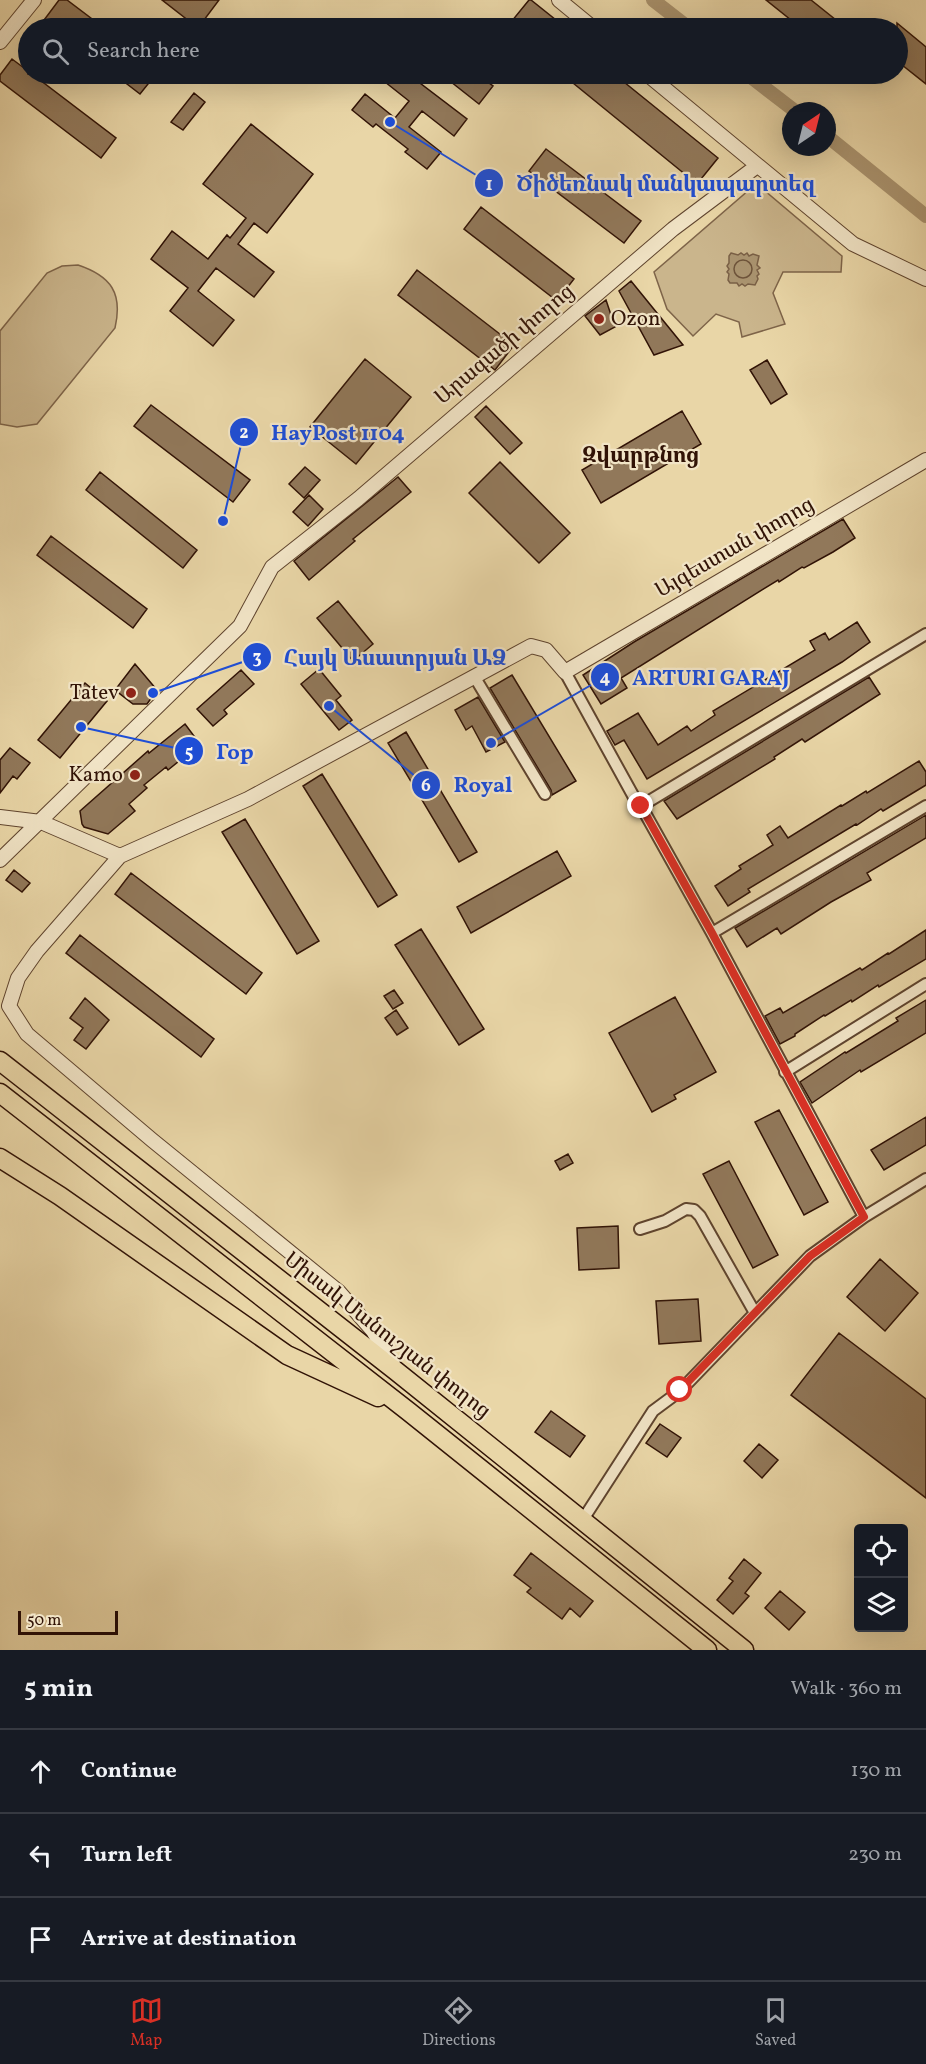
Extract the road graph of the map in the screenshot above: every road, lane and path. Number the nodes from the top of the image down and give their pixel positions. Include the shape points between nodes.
1 (33, 0) edge
2 (559, 0) edge
3 (19, 18) edge
4 (581, 18) edge
5 (18, 19) edge
6 (0, 42) edge
7 (658, 84) edge
8 (757, 166) junction
9 (926, 279) edge
10 (926, 460) edge
11 (926, 634) edge
12 (565, 672) junction
13 (474, 676) junction
14 (545, 794) dead end
15 (641, 806) junction
16 (926, 806) edge
17 (0, 817) edge
18 (40, 822) junction
19 (120, 856) junction
20 (0, 860) edge
21 (712, 933) junction
22 (926, 984) edge
23 (0, 1061) edge
24 (785, 1072) junction
25 (0, 1093) edge
26 (0, 1158) edge
27 (926, 1179) edge
28 (864, 1217) junction
29 (640, 1229) dead end
30 (755, 1313) junction
31 (396, 1371) junction
32 (408, 1410) junction
33 (582, 1521) junction
34 (707, 1650) edge
35 (744, 1650) edge

1 - 3 street
2 - 4 street
5 - 6 street
7 - 8 street
8 - 9 street via 853,244
8 - 18 street, Արագածի փողոց via 673,229 358,499 272,567 240,626
10 - 12 street, Այգեստան փողոց
11 - 15 street
12 - 13 street via 546,650 531,646
12 - 15 street
13 - 14 street
13 - 19 street via 248,799
15 - 21 street
16 - 21 street
17 - 18 street
18 - 19 street
18 - 20 street, Արագածի փողոց
19 - 31 street via 37,951 18,978 9,1006 27,1034 339,1292 373,1331
21 - 24 street
22 - 24 street
23 - 31 highway, Միսակ Մանուշյան փողոց
24 - 28 street
25 - 32 highway
26 - 32 highway via 288,1355
27 - 28 street
28 - 30 street via 810,1256
29 - 30 street via 686,1209 694,1210
30 - 33 street via 680,1390 653,1411
31 - 33 highway, Միսակ Մանուշյան փողոց
32 - 34 highway
33 - 35 highway, Միսակ Մանուշյան փողոց

